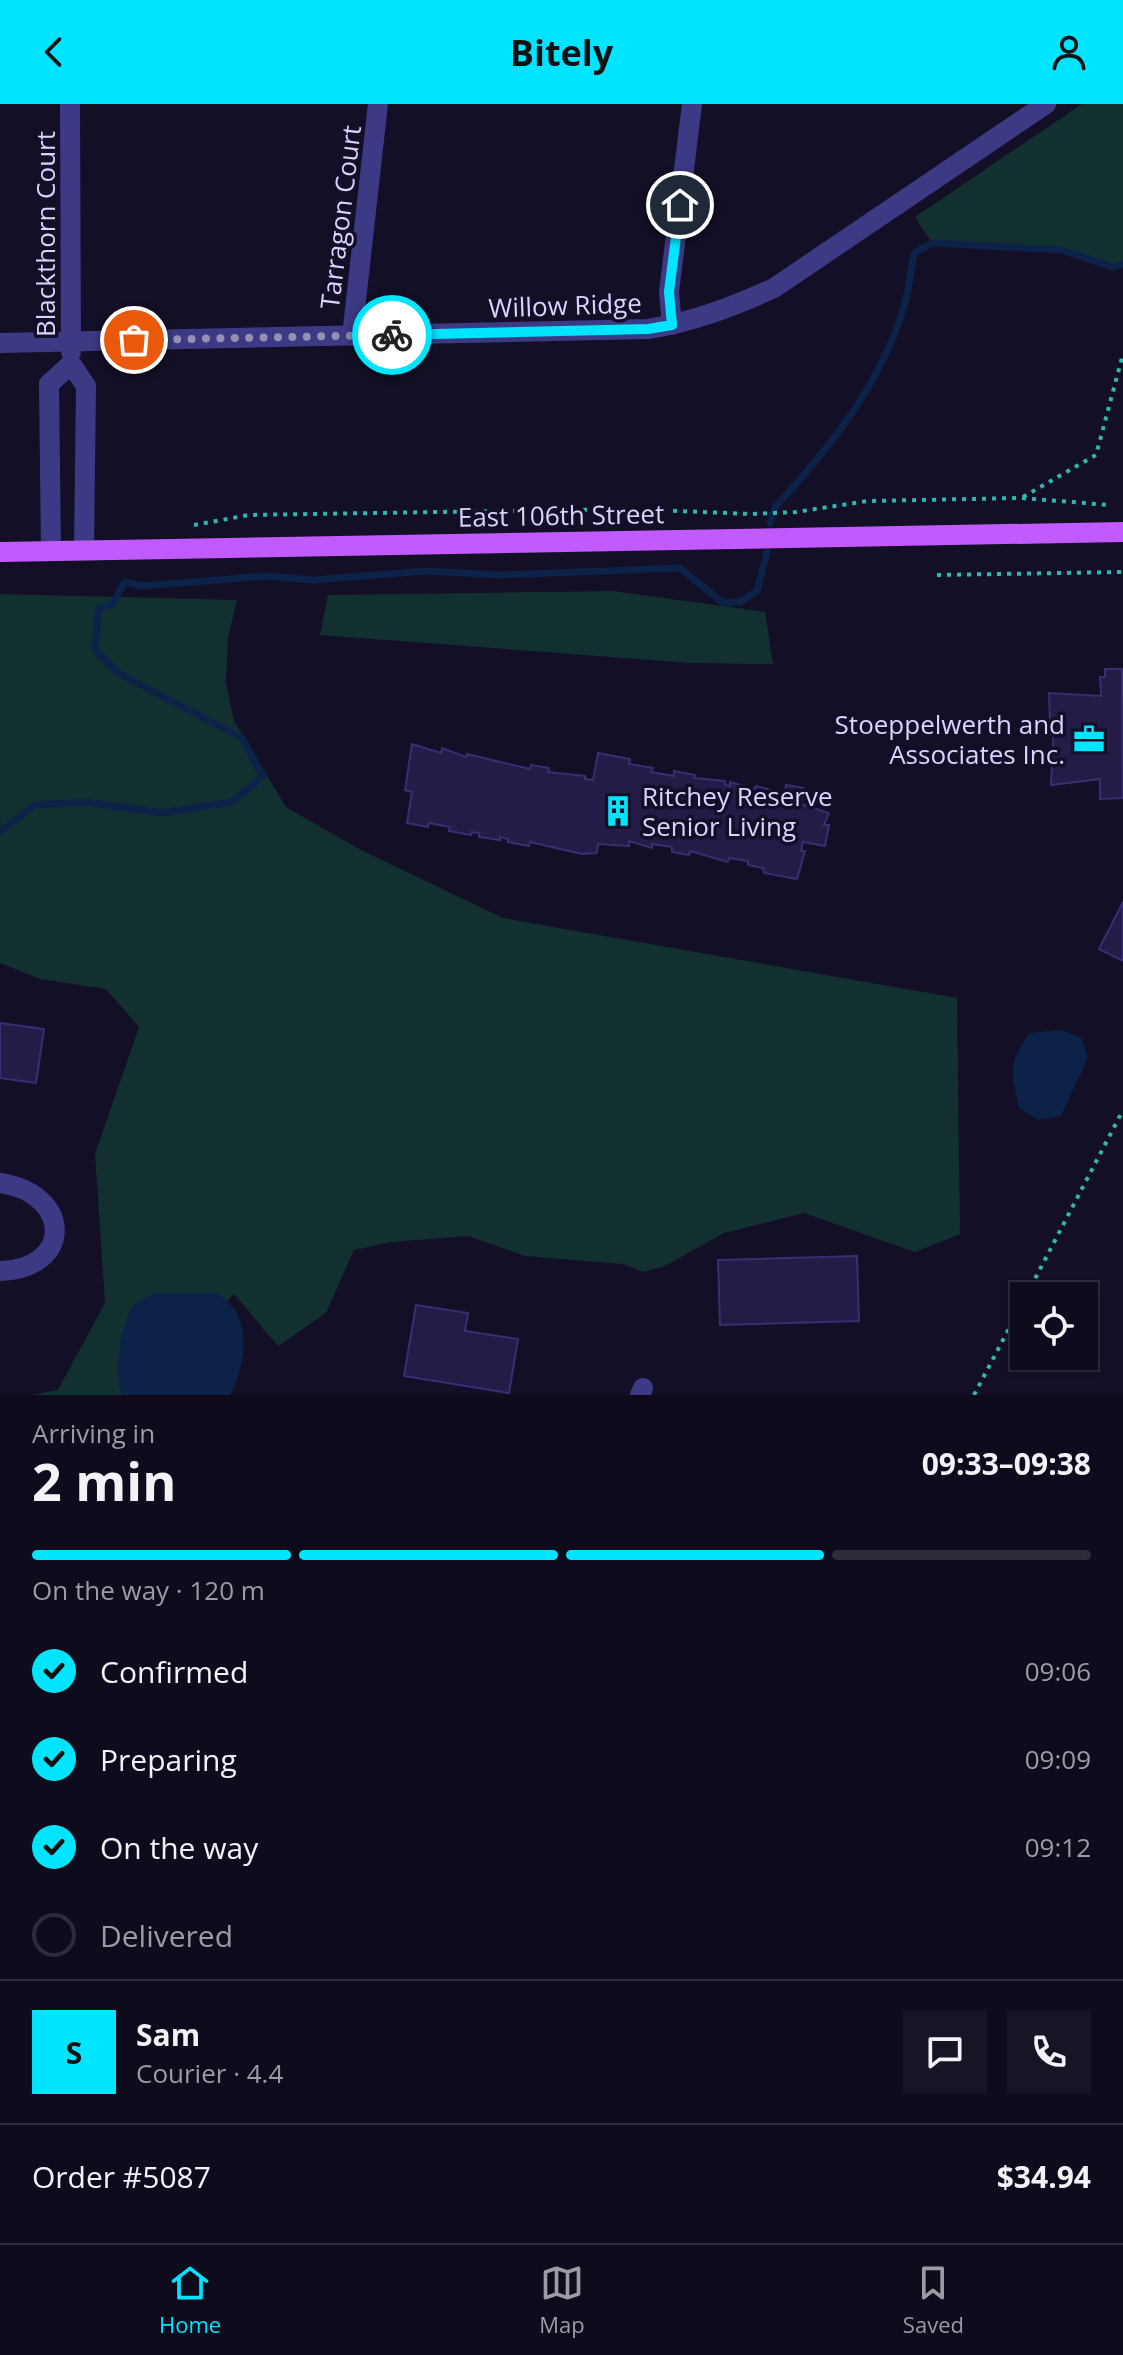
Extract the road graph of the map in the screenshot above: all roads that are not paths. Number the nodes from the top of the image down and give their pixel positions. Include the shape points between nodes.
1 (70, 104) edge
2 (378, 104) edge
3 (692, 104) edge
4 (1046, 104) edge
5 (672, 325) junction
6 (352, 336) junction
7 (71, 341) junction
8 (0, 343) edge
9 (71, 364) junction
10 (1123, 532) edge
11 (84, 550) junction
12 (51, 551) junction
13 (0, 552) edge
14 (0, 1183) edge
15 (0, 1271) edge

1 - 7 street, Blackthorn Court
2 - 6 street, Tarragon Court
3 - 5 street via 669,292
4 - 5 street, Willow Ridge via 774,288
5 - 6 street, Willow Ridge
6 - 7 street, Willow Ridge
7 - 8 street, Willow Ridge
7 - 9 street, Blackthorn Court
9 - 11 street, Blackthorn Court via 86,386
9 - 12 street, Blackthorn Court via 49,384
10 - 11 main road, East 106th Street
11 - 12 main road, East 106th Street
12 - 13 main road, East 106th Street
14 - 15 street via 38,1196 50,1208 55,1224 54,1238 42,1257 23,1269

